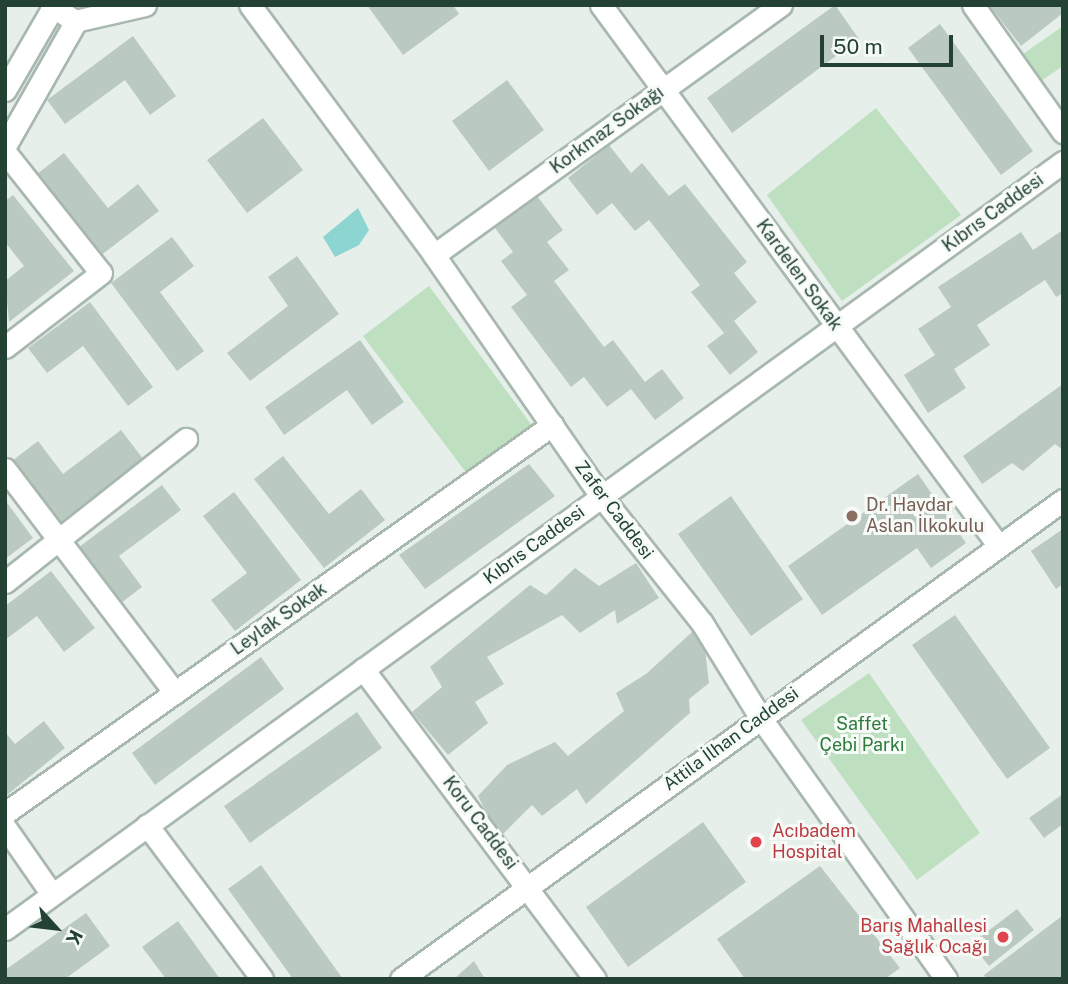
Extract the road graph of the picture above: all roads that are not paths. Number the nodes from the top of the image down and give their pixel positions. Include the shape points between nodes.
1 (145, 5) edge
2 (250, 5) edge
3 (267, 5) edge
4 (601, 5) edge
5 (781, 5) edge
6 (973, 5) edge
7 (52, 7) edge
8 (89, 14) edge
9 (281, 41) junction
10 (663, 89) junction
11 (5, 90) edge
12 (1063, 132) edge
13 (5, 146) edge
14 (5, 152) edge
15 (1063, 162) edge
16 (434, 255) junction
17 (836, 327) junction
18 (5, 347) edge
19 (552, 425) junction
20 (186, 439) dead end
21 (5, 469) edge
22 (601, 496) junction
23 (1063, 500) edge
24 (59, 542) junction
25 (998, 545) junction
26 (5, 582) edge
27 (363, 668) junction
28 (175, 693) junction
29 (760, 717) junction
30 (5, 813) edge
31 (147, 825) junction
32 (5, 827) edge
33 (528, 886) junction
34 (51, 893) junction
35 (5, 929) edge
36 (937, 975) edge
37 (262, 979) edge
38 (401, 979) edge
39 (595, 979) edge

1 - 8 street
2 - 9 street
3 - 9 street
4 - 10 street, Kardelen Sokak
5 - 10 street, Korkmaz Sokağı
6 - 12 street
7 - 8 street
7 - 11 street
8 - 13 street
9 - 16 street, Zafer Caddesi
10 - 16 street, Korkmaz Sokağı
10 - 17 street, Kardelen Sokak
14 - 18 street via 101,273
15 - 17 street, Kıbrıs Caddesi
16 - 19 street, Zafer Caddesi
17 - 22 street, Kıbrıs Caddesi
17 - 25 street, Kardelen Sokak
19 - 22 street, Zafer Caddesi
19 - 28 street, Leylak Sokak
20 - 24 street
21 - 24 street
22 - 27 street, Kıbrıs Caddesi
22 - 29 street, Zafer Caddesi via 702,623
23 - 25 street, Attila İlhan Caddesi
24 - 26 street
24 - 28 street
25 - 29 street, Attila İlhan Caddesi
27 - 31 street, Kıbrıs Caddesi
27 - 33 street, Koru Caddesi
28 - 30 street, Leylak Sokak
29 - 33 street, Attila İlhan Caddesi
29 - 36 street, Zafer Caddesi
31 - 34 street, Kıbrıs Caddesi
31 - 37 street
32 - 34 street
33 - 38 street, Attila İlhan Caddesi
33 - 39 street, Koru Caddesi
34 - 35 street, Kıbrıs Caddesi

